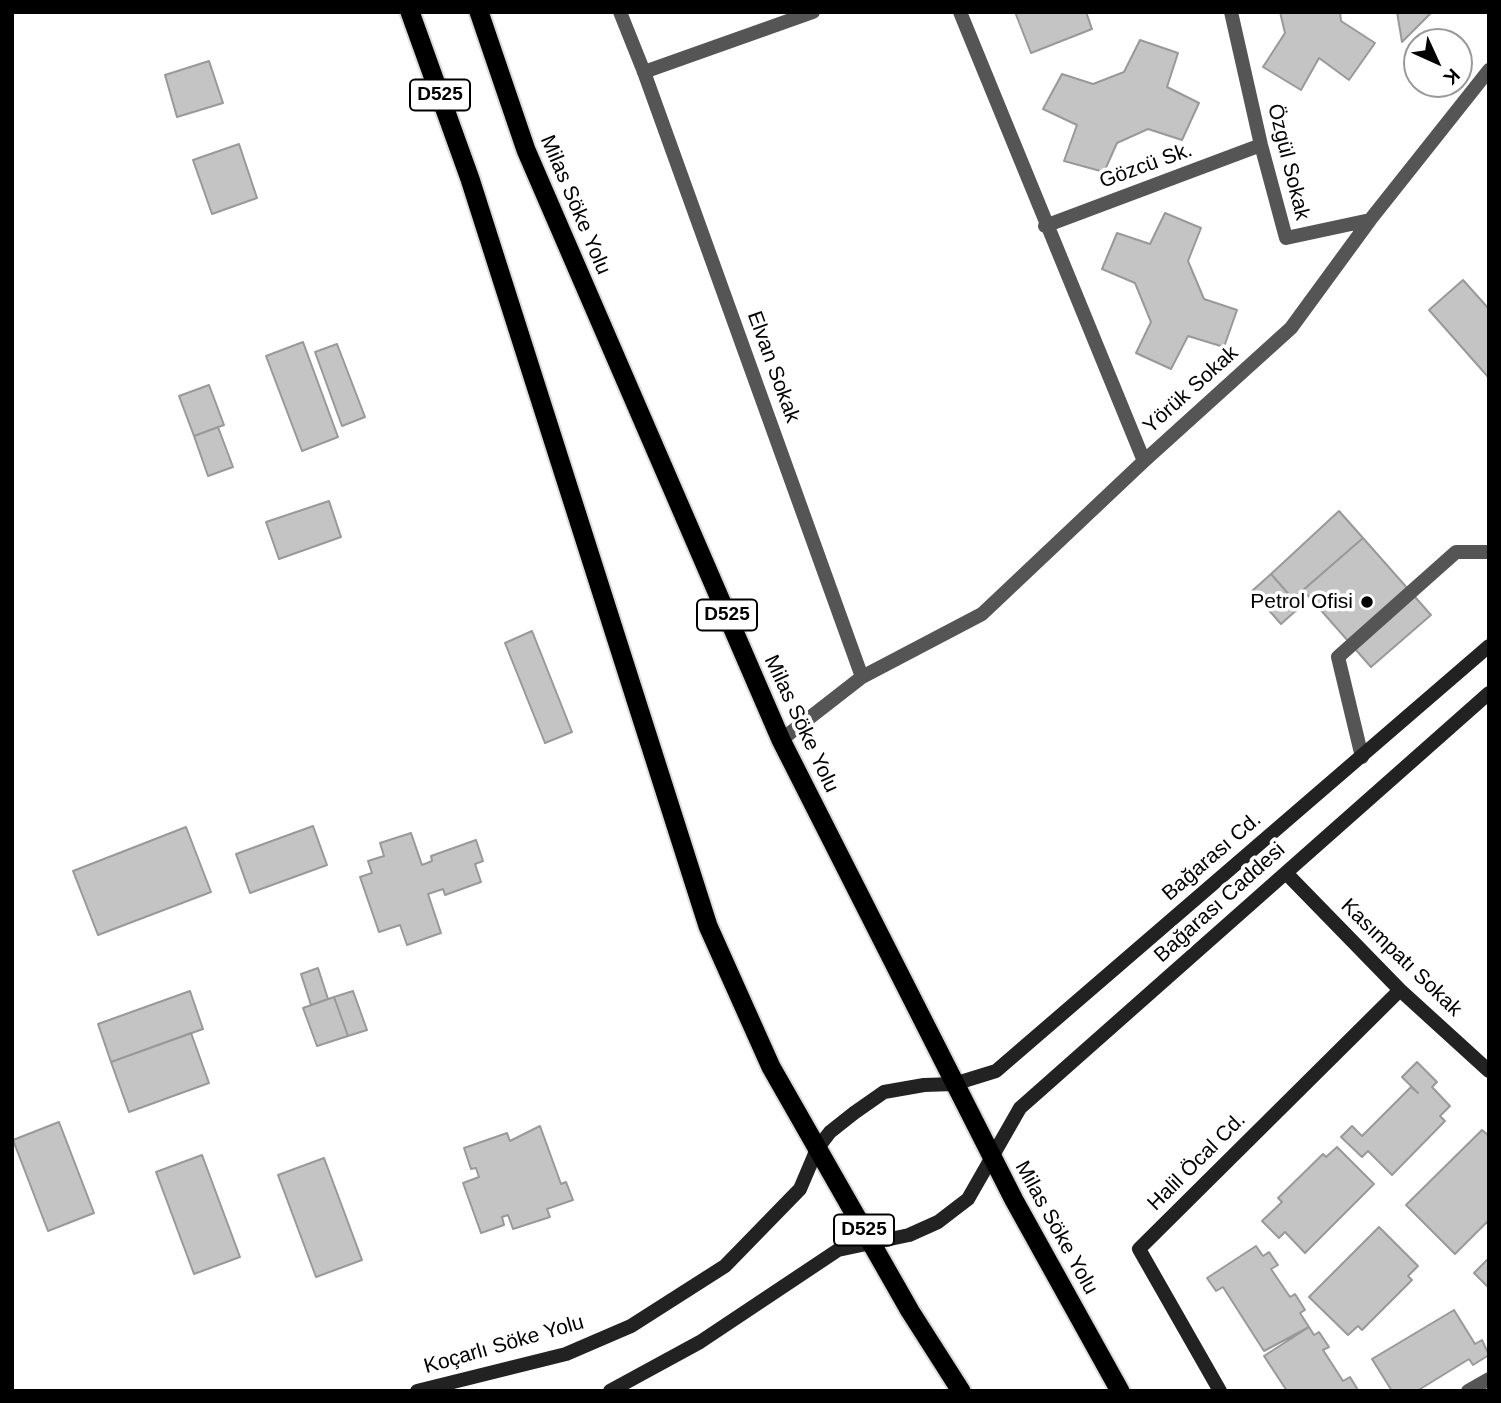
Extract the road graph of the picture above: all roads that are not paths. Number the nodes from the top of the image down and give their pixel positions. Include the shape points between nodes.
1 (410, 12) edge
2 (479, 12) edge
3 (620, 12) edge
4 (813, 12) edge
5 (960, 12) edge
6 (1231, 12) edge
7 (1489, 70) edge
8 (644, 72) junction
9 (1261, 145) junction
10 (1370, 220) junction
11 (1045, 226) junction
12 (1144, 461) junction
13 (1489, 552) edge
14 (1489, 646) edge
15 (862, 677) junction
16 (1489, 693) edge
17 (781, 740) junction
18 (1362, 757) junction
19 (1286, 873) junction
20 (1400, 990) junction
21 (1489, 1071) edge
22 (954, 1084) junction
23 (817, 1149) junction
24 (991, 1155) junction
25 (872, 1244) junction
26 (1489, 1379) edge
27 (417, 1391) edge
28 (611, 1391) edge
29 (961, 1391) edge
30 (1119, 1391) edge
31 (1220, 1391) edge
32 (1468, 1391) edge

1 - 23 highway, D525 via 470,179 708,926 771,1067
2 - 17 highway, Milas Söke Yolu / D525 via 526,150
3 - 8 street, Elvan Sokak
4 - 8 street
5 - 11 street
6 - 9 street, Özgül Sokak
7 - 10 street, Yörük Sokak
8 - 15 street, Elvan Sokak
9 - 10 street, Özgül Sokak via 1286,238
9 - 11 street, Gözcü Sk.
10 - 12 street, Yörük Sokak via 1291,328
11 - 12 street
12 - 15 street, Yörük Sokak via 982,614
13 - 18 street via 1456,552 1338,657
14 - 18 main road, Bağarası Cd.
15 - 17 street, Yörük Sokak
16 - 19 main road, Bağarası Caddesi
17 - 22 highway, Milas Söke Yolu / D525
18 - 22 main road, Bağarası Cd. via 996,1071
19 - 20 main road, Kasımpatı Sokak
19 - 24 main road, Bağarası Caddesi via 1020,1108
20 - 21 main road, Kasımpatı Sokak
20 - 31 main road, Halil Öcal Cd. via 1139,1249
22 - 23 main road via 884,1092 830,1132
22 - 24 highway, Milas Söke Yolu / D525
23 - 25 highway, D525
23 - 27 main road, Koçarlı Söke Yolu via 800,1189 725,1266 631,1326 566,1354
24 - 25 main road via 968,1199 938,1222
24 - 30 highway, Milas Söke Yolu / D525
25 - 28 main road via 838,1250 701,1342
25 - 29 highway, D525
26 - 32 street

